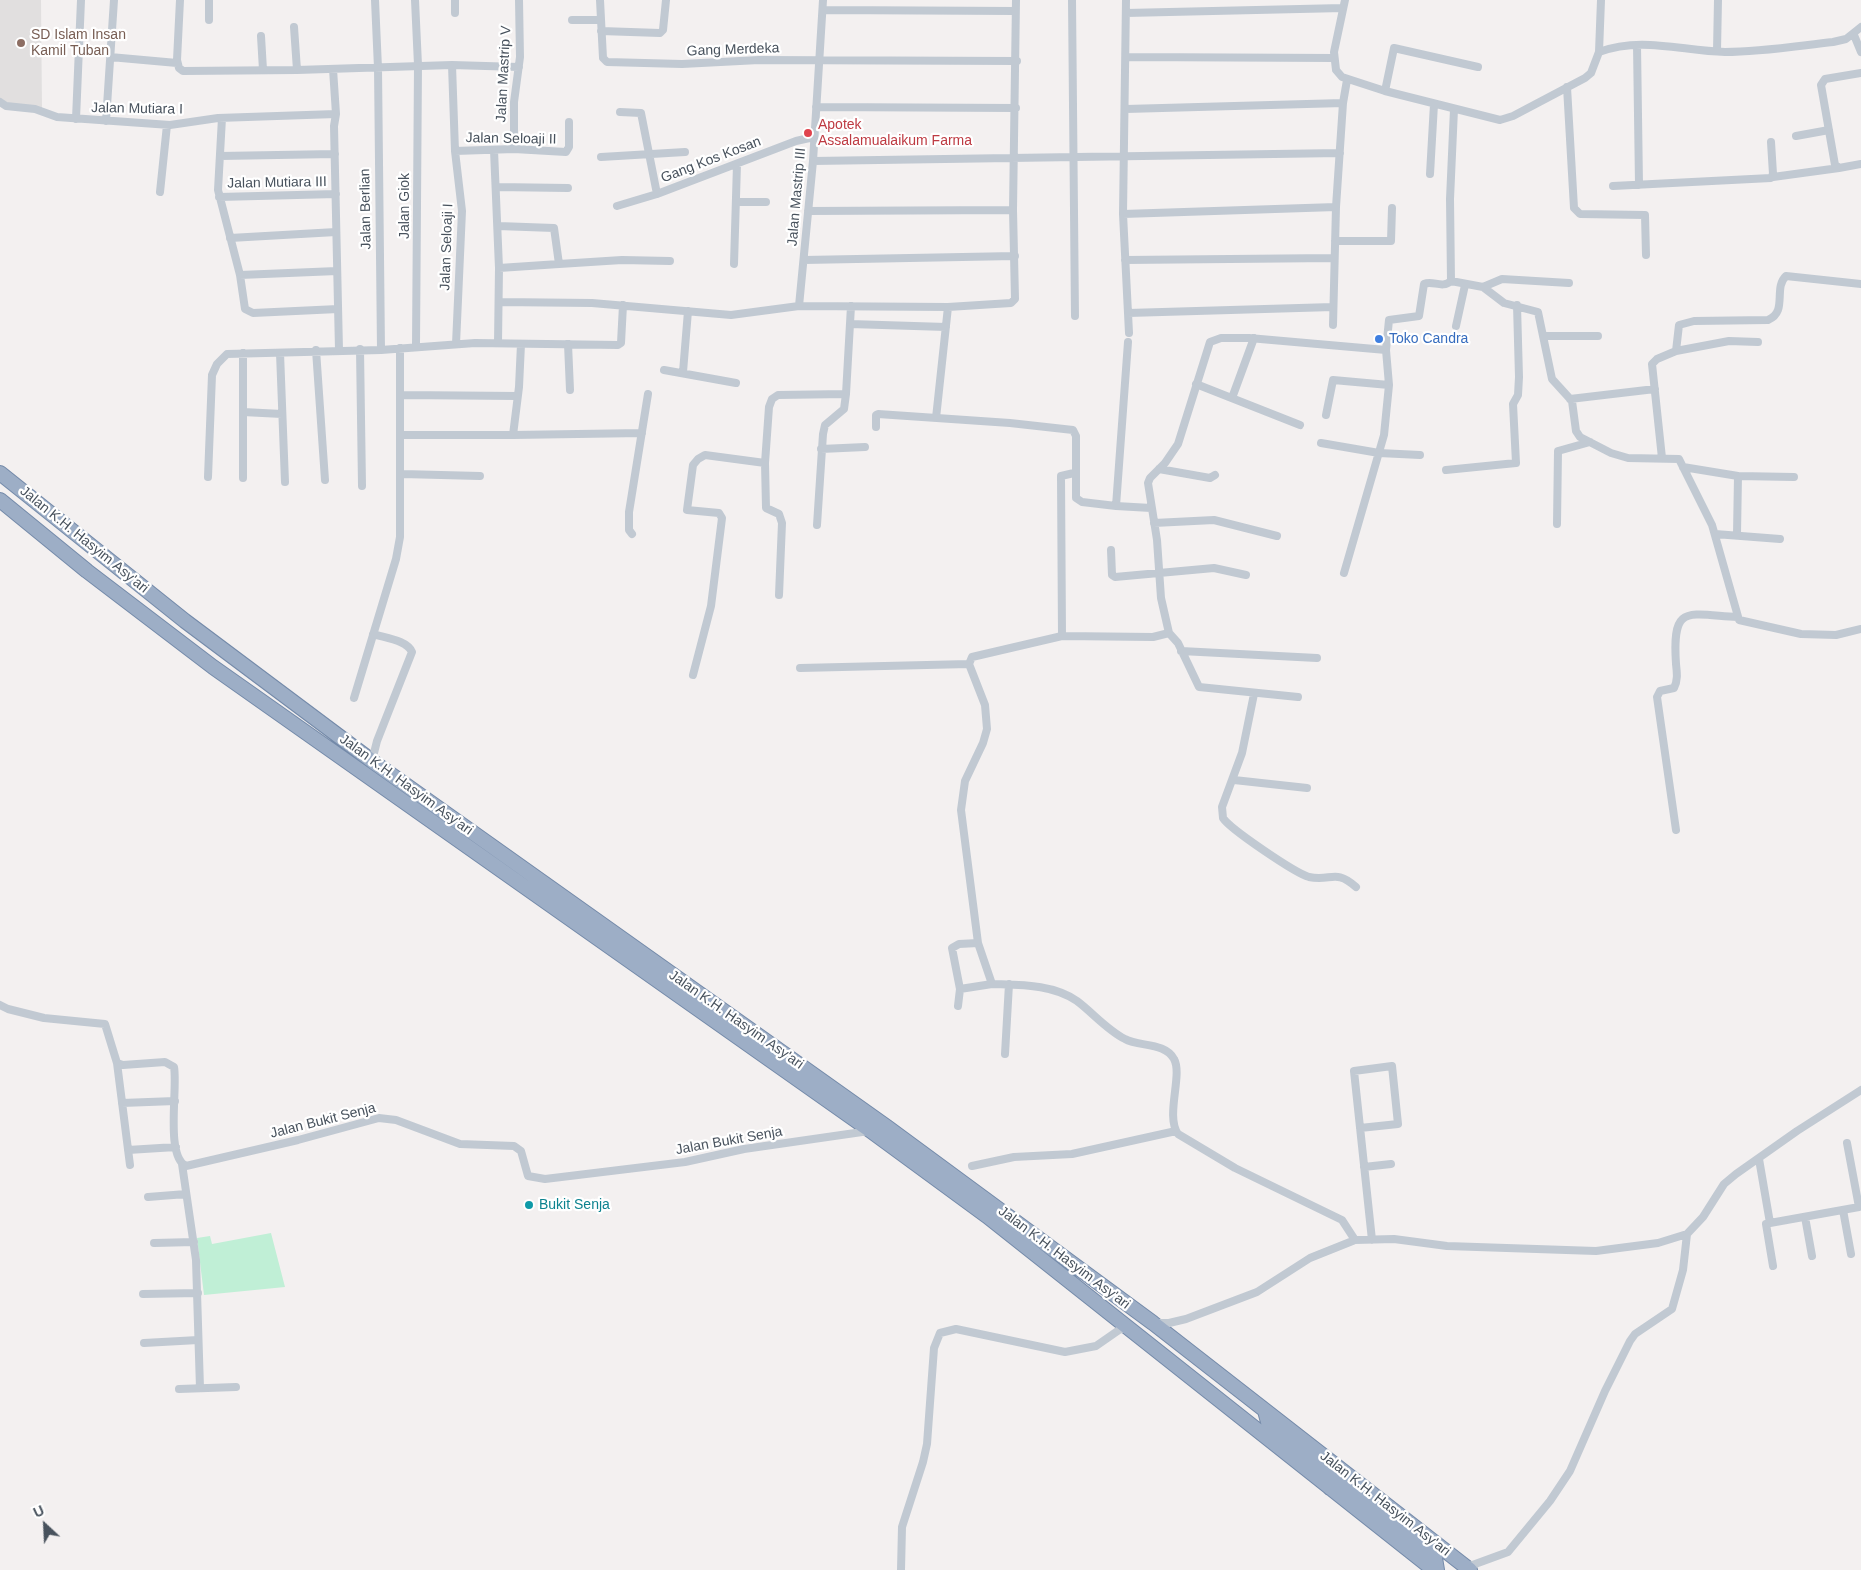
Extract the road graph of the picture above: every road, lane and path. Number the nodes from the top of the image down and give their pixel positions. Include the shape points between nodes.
1 (80, 0) edge
2 (114, 0) edge
3 (180, 0) edge
4 (209, 0) edge
5 (375, 0) edge
6 (415, 0) edge
7 (455, 0) edge
8 (520, 0) edge
9 (600, 0) edge
10 (666, 0) edge
11 (823, 0) edge
12 (1016, 0) edge
13 (1072, 0) edge
14 (1126, 0) edge
15 (1601, 0) edge
16 (1718, 0) edge
17 (1344, 4) edge
18 (823, 10) junction
19 (1015, 11) junction
20 (455, 13) dead end
21 (1126, 13) junction
22 (209, 20) dead end
23 (572, 20) dead end
24 (599, 20) junction
25 (294, 27) dead end
26 (1861, 28) edge
27 (600, 31) junction
28 (1854, 35) junction
29 (261, 36) dead end
30 (1637, 45) junction
31 (1717, 51) junction
32 (1600, 52) junction
33 (1861, 52) edge
34 (110, 57) junction
35 (1126, 57) junction
36 (1334, 58) junction
37 (819, 61) junction
38 (1016, 61) junction
39 (177, 63) junction
40 (452, 64) junction
41 (418, 65) junction
42 (519, 67) junction
43 (1478, 67) dead end
44 (378, 68) junction
45 (333, 69) junction
46 (263, 70) junction
47 (297, 70) junction
48 (1861, 74) edge
49 (1347, 80) junction
50 (1567, 87) junction
51 (1385, 91) junction
52 (0, 102) edge
53 (1343, 103) junction
54 (1434, 104) junction
55 (816, 107) junction
56 (1016, 108) junction
57 (1126, 109) junction
58 (1454, 109) junction
59 (620, 112) dead end
60 (336, 114) junction
61 (222, 118) junction
62 (76, 119) junction
63 (106, 122) junction
64 (569, 122) dead end
65 (167, 125) junction
66 (1830, 130) junction
67 (1796, 136) dead end
68 (814, 137) junction
69 (1771, 142) dead end
70 (514, 149) junction
71 (455, 150) junction
72 (494, 150) junction
73 (685, 152) dead end
74 (335, 154) junction
75 (1340, 154) junction
76 (648, 155) junction
77 (220, 156) junction
78 (1074, 156) junction
79 (1125, 156) junction
80 (602, 157) dead end
81 (1015, 158) junction
82 (813, 161) junction
83 (737, 164) junction
84 (1861, 164) edge
85 (1839, 168) junction
86 (1430, 174) dead end
87 (1772, 177) junction
88 (1639, 185) junction
89 (1613, 186) dead end
90 (496, 187) junction
91 (568, 188) dead end
92 (160, 192) dead end
93 (336, 194) junction
94 (657, 194) junction
95 (219, 197) junction
96 (736, 202) junction
97 (766, 202) dead end
98 (617, 206) dead end
99 (1336, 206) junction
100 (1392, 208) dead end
101 (1013, 210) junction
102 (808, 211) junction
103 (1123, 214) junction
104 (498, 226) junction
105 (336, 232) junction
106 (230, 238) junction
107 (1335, 241) junction
108 (1646, 255) dead end
109 (1015, 256) junction
110 (1334, 258) junction
111 (804, 260) junction
112 (1125, 260) junction
113 (670, 261) dead end
114 (559, 264) junction
115 (734, 264) dead end
116 (499, 268) junction
117 (337, 271) junction
118 (240, 275) junction
119 (1451, 281) junction
120 (1569, 283) dead end
121 (1861, 284) edge
122 (1465, 285) junction
123 (1483, 287) junction
124 (500, 302) junction
125 (1517, 305) junction
126 (623, 306) junction
127 (799, 306) junction
128 (851, 306) junction
129 (948, 307) junction
130 (1332, 307) junction
131 (338, 310) junction
132 (688, 311) junction
133 (1128, 313) junction
134 (1075, 316) dead end
135 (850, 324) junction
136 (1333, 325) dead end
137 (1456, 326) dead end
138 (946, 327) junction
139 (1129, 333) dead end
140 (1544, 336) junction
141 (1598, 336) dead end
142 (1254, 338) junction
143 (1128, 342) dead end
144 (1758, 342) dead end
145 (456, 344) junction
146 (498, 344) junction
147 (521, 344) junction
148 (568, 344) junction
149 (416, 346) junction
150 (400, 348) junction
151 (316, 350) junction
152 (339, 350) junction
153 (360, 350) junction
154 (381, 350) junction
155 (1386, 350) junction
156 (1676, 351) junction
157 (280, 352) junction
158 (243, 353) junction
159 (664, 370) dead end
160 (683, 372) junction
161 (736, 383) dead end
162 (1196, 384) junction
163 (1389, 385) junction
164 (1655, 389) junction
165 (570, 390) dead end
166 (648, 394) dead end
167 (846, 394) junction
168 (401, 395) junction
169 (517, 396) junction
170 (1232, 398) junction
171 (1570, 399) junction
172 (243, 412) junction
173 (282, 414) junction
174 (1326, 415) dead end
175 (936, 418) junction
176 (1300, 425) dead end
177 (876, 428) dead end
178 (642, 433) junction
179 (401, 435) junction
180 (513, 435) junction
181 (1590, 442) junction
182 (1321, 443) dead end
183 (865, 447) dead end
184 (821, 449) junction
185 (1379, 452) junction
186 (1420, 455) dead end
187 (1662, 458) junction
188 (765, 463) junction
189 (1684, 467) junction
190 (1159, 468) junction
191 (1446, 470) dead end
192 (0, 473) edge
193 (1074, 473) junction
194 (402, 474) junction
195 (1215, 475) dead end
196 (480, 476) dead end
197 (1738, 476) junction
198 (208, 477) dead end
199 (1794, 477) dead end
200 (243, 478) dead end
201 (325, 480) dead end
202 (285, 482) dead end
203 (362, 486) dead end
204 (0, 500) edge
205 (1116, 506) junction
206 (1151, 508) junction
207 (1154, 522) junction
208 (1557, 524) dead end
209 (817, 525) dead end
210 (632, 534) dead end
211 (1715, 534) junction
212 (1737, 534) junction
213 (1277, 536) dead end
214 (1780, 539) dead end
215 (1111, 550) dead end
216 (1159, 572) junction
217 (1344, 573) dead end
218 (1246, 575) dead end
219 (779, 595) dead end
220 (1737, 617) junction
221 (1861, 628) edge
222 (1169, 633) junction
223 (373, 634) junction
224 (1062, 636) junction
225 (1182, 651) junction
226 (1317, 658) dead end
227 (969, 664) junction
228 (800, 668) dead end
229 (693, 675) dead end
230 (1254, 694) junction
231 (1298, 697) dead end
232 (354, 698) dead end
233 (372, 761) junction
234 (1234, 780) junction
235 (1307, 788) dead end
236 (1676, 830) dead end
237 (1356, 887) dead end
238 (978, 943) junction
239 (992, 984) junction
240 (1009, 984) junction
241 (960, 989) junction
242 (0, 1005) edge
243 (958, 1006) dead end
244 (1005, 1054) dead end
245 (117, 1063) junction
246 (1861, 1090) edge
247 (174, 1101) junction
248 (122, 1103) junction
249 (1360, 1128) junction
250 (871, 1131) junction
251 (1176, 1131) junction
252 (1847, 1143) dead end
253 (176, 1147) junction
254 (128, 1150) junction
255 (1759, 1159) junction
256 (182, 1164) junction
257 (1391, 1164) dead end
258 (130, 1165) dead end
259 (972, 1166) dead end
260 (1364, 1167) junction
261 (186, 1194) junction
262 (148, 1197) dead end
263 (1843, 1210) junction
264 (1805, 1217) junction
265 (1770, 1223) junction
266 (1687, 1234) junction
267 (1355, 1240) junction
268 (1372, 1240) junction
269 (194, 1242) junction
270 (154, 1243) dead end
271 (1851, 1254) dead end
272 (1812, 1256) dead end
273 (1773, 1266) dead end
274 (198, 1293) junction
275 (143, 1294) dead end
276 (1153, 1323) junction
277 (1127, 1327) junction
278 (198, 1340) junction
279 (144, 1343) dead end
280 (236, 1387) dead end
281 (200, 1388) junction
282 (179, 1389) dead end
283 (1266, 1411) junction
284 (1330, 1488) junction
285 (1364, 1488) junction
286 (1468, 1569) edge
287 (901, 1570) edge
288 (1436, 1570) edge

1 - 62 street
2 - 34 street
3 - 39 street
4 - 22 street
5 - 44 street, Jalan Berlian
6 - 41 street, Jalan Giok
7 - 20 street
8 - 42 street, Jalan Mastrip V
9 - 24 street
10 - 27 street via 660,33
11 - 18 street, Jalan Mastrip III
12 - 19 street
13 - 78 street
14 - 21 street
15 - 32 street
16 - 31 street
17 - 21 street
17 - 36 street
18 - 19 street
18 - 37 street, Jalan Mastrip III
19 - 38 street
21 - 35 street
23 - 24 street
24 - 27 street
25 - 47 street
26 - 28 street
27 - 37 street, Gang Merdeka via 604,60
28 - 31 street via 1833,42 1743,52
28 - 33 street
29 - 46 street
30 - 31 street
30 - 32 street
30 - 88 street
32 - 50 street via 1591,73
34 - 39 street
34 - 63 street
35 - 36 street
35 - 57 street
36 - 49 street via 1337,73
37 - 38 street, Gang Merdeka
37 - 55 street, Jalan Mastrip III
38 - 56 street
39 - 46 street via 179,68 189,72
40 - 41 street
40 - 42 street
40 - 71 street, Jalan Seloaji I
41 - 44 street
41 - 149 street, Jalan Giok
42 - 70 street, Jalan Mastrip V via 514,96
43 - 51 street via 1394,48
44 - 45 street
44 - 154 street, Jalan Berlian
45 - 47 street
45 - 60 street
46 - 47 street
48 - 66 street via 1829,78 1822,82
49 - 51 street
49 - 53 street
50 - 58 street via 1500,120
50 - 108 street via 1574,208 1580,214 1645,214
51 - 54 street
52 - 62 street, Jalan Mutiara I via 6,106
53 - 57 street
53 - 75 street
54 - 58 street
54 - 86 street
55 - 56 street
55 - 68 street, Jalan Mastrip III
56 - 81 street
57 - 79 street
58 - 119 street
59 - 76 street via 641,113
60 - 61 street, Jalan Mutiara I
60 - 74 street
61 - 65 street, Jalan Mutiara I
61 - 77 street
62 - 63 street, Jalan Mutiara I
63 - 65 street, Jalan Mutiara I
64 - 70 street, Jalan Seloaji II via 570,148 566,152
65 - 92 street
66 - 67 street
66 - 85 street via 1835,165
68 - 82 street, Jalan Mastrip III
68 - 83 street, Gang Kos Kosan
69 - 87 street
70 - 72 street, Jalan Seloaji II
71 - 72 street, Jalan Seloaji II
71 - 145 street, Jalan Seloaji I via 462,211
72 - 90 street
73 - 76 street
74 - 77 street
74 - 93 street
75 - 79 street
75 - 99 street
76 - 80 street
76 - 94 street
77 - 95 street
78 - 79 street
78 - 81 street
78 - 134 street
79 - 103 street
81 - 82 street
81 - 101 street
82 - 102 street, Jalan Mastrip III
83 - 94 street, Gang Kos Kosan
83 - 96 street
84 - 85 street
85 - 87 street
87 - 88 street
88 - 89 street
90 - 91 street
90 - 104 street
93 - 95 street, Jalan Mutiara III
93 - 105 street
94 - 98 street, Gang Kos Kosan
95 - 106 street
96 - 97 street
96 - 115 street
99 - 103 street
99 - 107 street
100 - 107 street via 1391,241
101 - 102 street
101 - 109 street
102 - 111 street, Jalan Mastrip III
103 - 112 street
104 - 114 street via 554,228
104 - 116 street
105 - 106 street
105 - 117 street
106 - 118 street
107 - 110 street
109 - 111 street
109 - 129 street via 1015,299 1011,303
110 - 112 street
110 - 130 street
111 - 127 street, Jalan Mastrip III
112 - 133 street
113 - 114 street
114 - 116 street
116 - 124 street
117 - 118 street
117 - 131 street
118 - 131 street via 241,296 248,312
119 - 122 street
119 - 155 street via 1443,285 1424,284 1418,316 1388,320
120 - 123 street via 1502,279
121 - 156 street via 1786,276 1782,282 1778,312 1773,318 1685,323 1678,327
122 - 123 street
122 - 137 street
123 - 125 street via 1504,303
124 - 126 street via 584,302
124 - 146 street
125 - 140 street via 1538,312
125 - 191 street via 1519,377 1518,395 1513,404 1516,464
126 - 132 street
126 - 148 street via 621,343 618,346
127 - 128 street
127 - 132 street via 742,315
128 - 129 street
128 - 135 street
129 - 138 street
130 - 133 street
130 - 136 street
131 - 152 street
132 - 160 street
133 - 139 street
135 - 138 street
135 - 167 street
138 - 175 street
140 - 141 street
140 - 171 street via 1552,379
142 - 155 street
142 - 162 street via 1221,338 1210,342
142 - 170 street
143 - 205 street
144 - 156 street via 1729,340
145 - 146 street
145 - 149 street
146 - 147 street
147 - 148 street
147 - 169 street
148 - 165 street
149 - 150 street
150 - 154 street
150 - 168 street
151 - 152 street
151 - 157 street
151 - 201 street
152 - 153 street
153 - 154 street
153 - 203 street
155 - 163 street
156 - 164 street via 1652,364
157 - 158 street
157 - 173 street
158 - 172 street
158 - 198 street via 223,356 212,375
159 - 160 street
160 - 161 street
162 - 170 street
162 - 190 street via 1178,444
163 - 174 street via 1333,380
163 - 185 street
164 - 171 street
164 - 187 street
166 - 178 street
167 - 184 street via 844,409 825,425
167 - 188 street via 778,395 772,399
168 - 169 street
168 - 179 street
169 - 180 street
170 - 176 street
171 - 181 street via 1577,434
172 - 173 street
172 - 200 street
173 - 202 street
175 - 177 street via 877,414
175 - 193 street via 1072,430 1076,436
178 - 180 street
178 - 210 street via 629,512
179 - 180 street
179 - 194 street
181 - 187 street via 1628,458
181 - 208 street via 1558,451
182 - 185 street
183 - 184 street
184 - 209 street
185 - 186 street
185 - 217 street
187 - 189 street via 1679,459
188 - 219 street via 766,508 779,514 782,522
188 - 229 street via 705,455 693,465 686,510 719,513 722,518 712,606
189 - 197 street
189 - 211 street
190 - 195 street via 1210,478
190 - 206 street via 1149,481
192 - 233 highway, Jalan K.H. Hasyim Asy'ari via 185,621
193 - 205 street via 1075,494 1079,501
193 - 224 street via 1061,476
194 - 196 street
194 - 223 street via 400,537
197 - 199 street
197 - 212 street
204 - 250 highway, Jalan K.H. Hasyim Asy'ari via 93,576 213,666
205 - 206 street
206 - 207 street
207 - 213 street via 1214,520
207 - 216 street
211 - 212 street
211 - 220 street
212 - 214 street
215 - 216 street via 1113,577
216 - 218 street via 1214,568
216 - 222 street via 1163,613
220 - 221 street via 1743,622 1801,634 1836,635
220 - 236 street via 1694,615 1678,623 1674,635 1677,680 1674,688 1660,691 1657,697
222 - 224 street via 1153,637
222 - 225 street
223 - 232 street
223 - 233 street via 400,642 410,647 412,652
224 - 227 street via 972,657
225 - 226 street
225 - 230 street via 1199,687
227 - 228 street
227 - 238 street via 985,704 987,719 983,743 970,766 961,800
230 - 231 street
230 - 234 street
233 - 276 highway, Jalan K.H. Hasyim Asy'ari via 887,1127
234 - 235 street
234 - 237 street via 1222,807 1225,822 1307,876 1344,877
238 - 239 street
238 - 241 street via 953,946
239 - 240 street
239 - 241 street
240 - 244 street
240 - 251 street via 1063,993 1127,1040 1151,1045 1173,1057 1176,1066 1173,1106
241 - 243 street
242 - 245 street via 44,1018 103,1022
245 - 247 street via 172,1064 175,1072
245 - 248 street
246 - 255 street
247 - 248 street
247 - 253 street
248 - 254 street
249 - 249 street via 1354,1071 1392,1066 1398,1124
249 - 260 street
250 - 256 street, Jalan Bukit Senja via 744,1149 685,1162 545,1179 528,1176 521,1151 514,1146 460,1144 404,1123 379,1118 192,1166
250 - 277 highway, Jalan K.H. Hasyim Asy'ari via 1018,1240
251 - 259 street via 1072,1154 1014,1157
251 - 267 street via 1235,1168 1342,1220
252 - 263 street via 1859,1207
253 - 254 street
253 - 256 street
254 - 258 street
255 - 265 street
255 - 266 street via 1724,1184 1703,1217
256 - 261 street
257 - 260 street
260 - 268 street
261 - 262 street
261 - 269 street
263 - 264 street
263 - 271 street
264 - 265 street
264 - 272 street
265 - 273 street via 1766,1224
266 - 268 street via 1658,1243 1596,1251 1466,1248 1394,1239
266 - 286 street via 1683,1270 1672,1309 1635,1334 1630,1341 1570,1471 1508,1552
267 - 268 street
267 - 276 street via 1310,1258 1257,1292 1186,1319
269 - 270 street
269 - 274 street
274 - 275 street
274 - 278 street
276 - 283 highway, Jalan K.H. Hasyim Asy'ari
277 - 284 highway, Jalan K.H. Hasyim Asy'ari
277 - 287 street via 1096,1346 1065,1352 956,1329 940,1333 934,1348 927,1444 902,1526
278 - 279 street
278 - 281 street
280 - 281 street
281 - 282 street
283 - 284 highway via 1274,1431 1341,1483 1338,1489
283 - 285 highway, Jalan K.H. Hasyim Asy'ari
284 - 288 highway, Jalan K.H. Hasyim Asy'ari
285 - 286 highway, Jalan K.H. Hasyim Asy'ari
285 - 288 highway via 1354,1484 1351,1489 1430,1552 1436,1561

